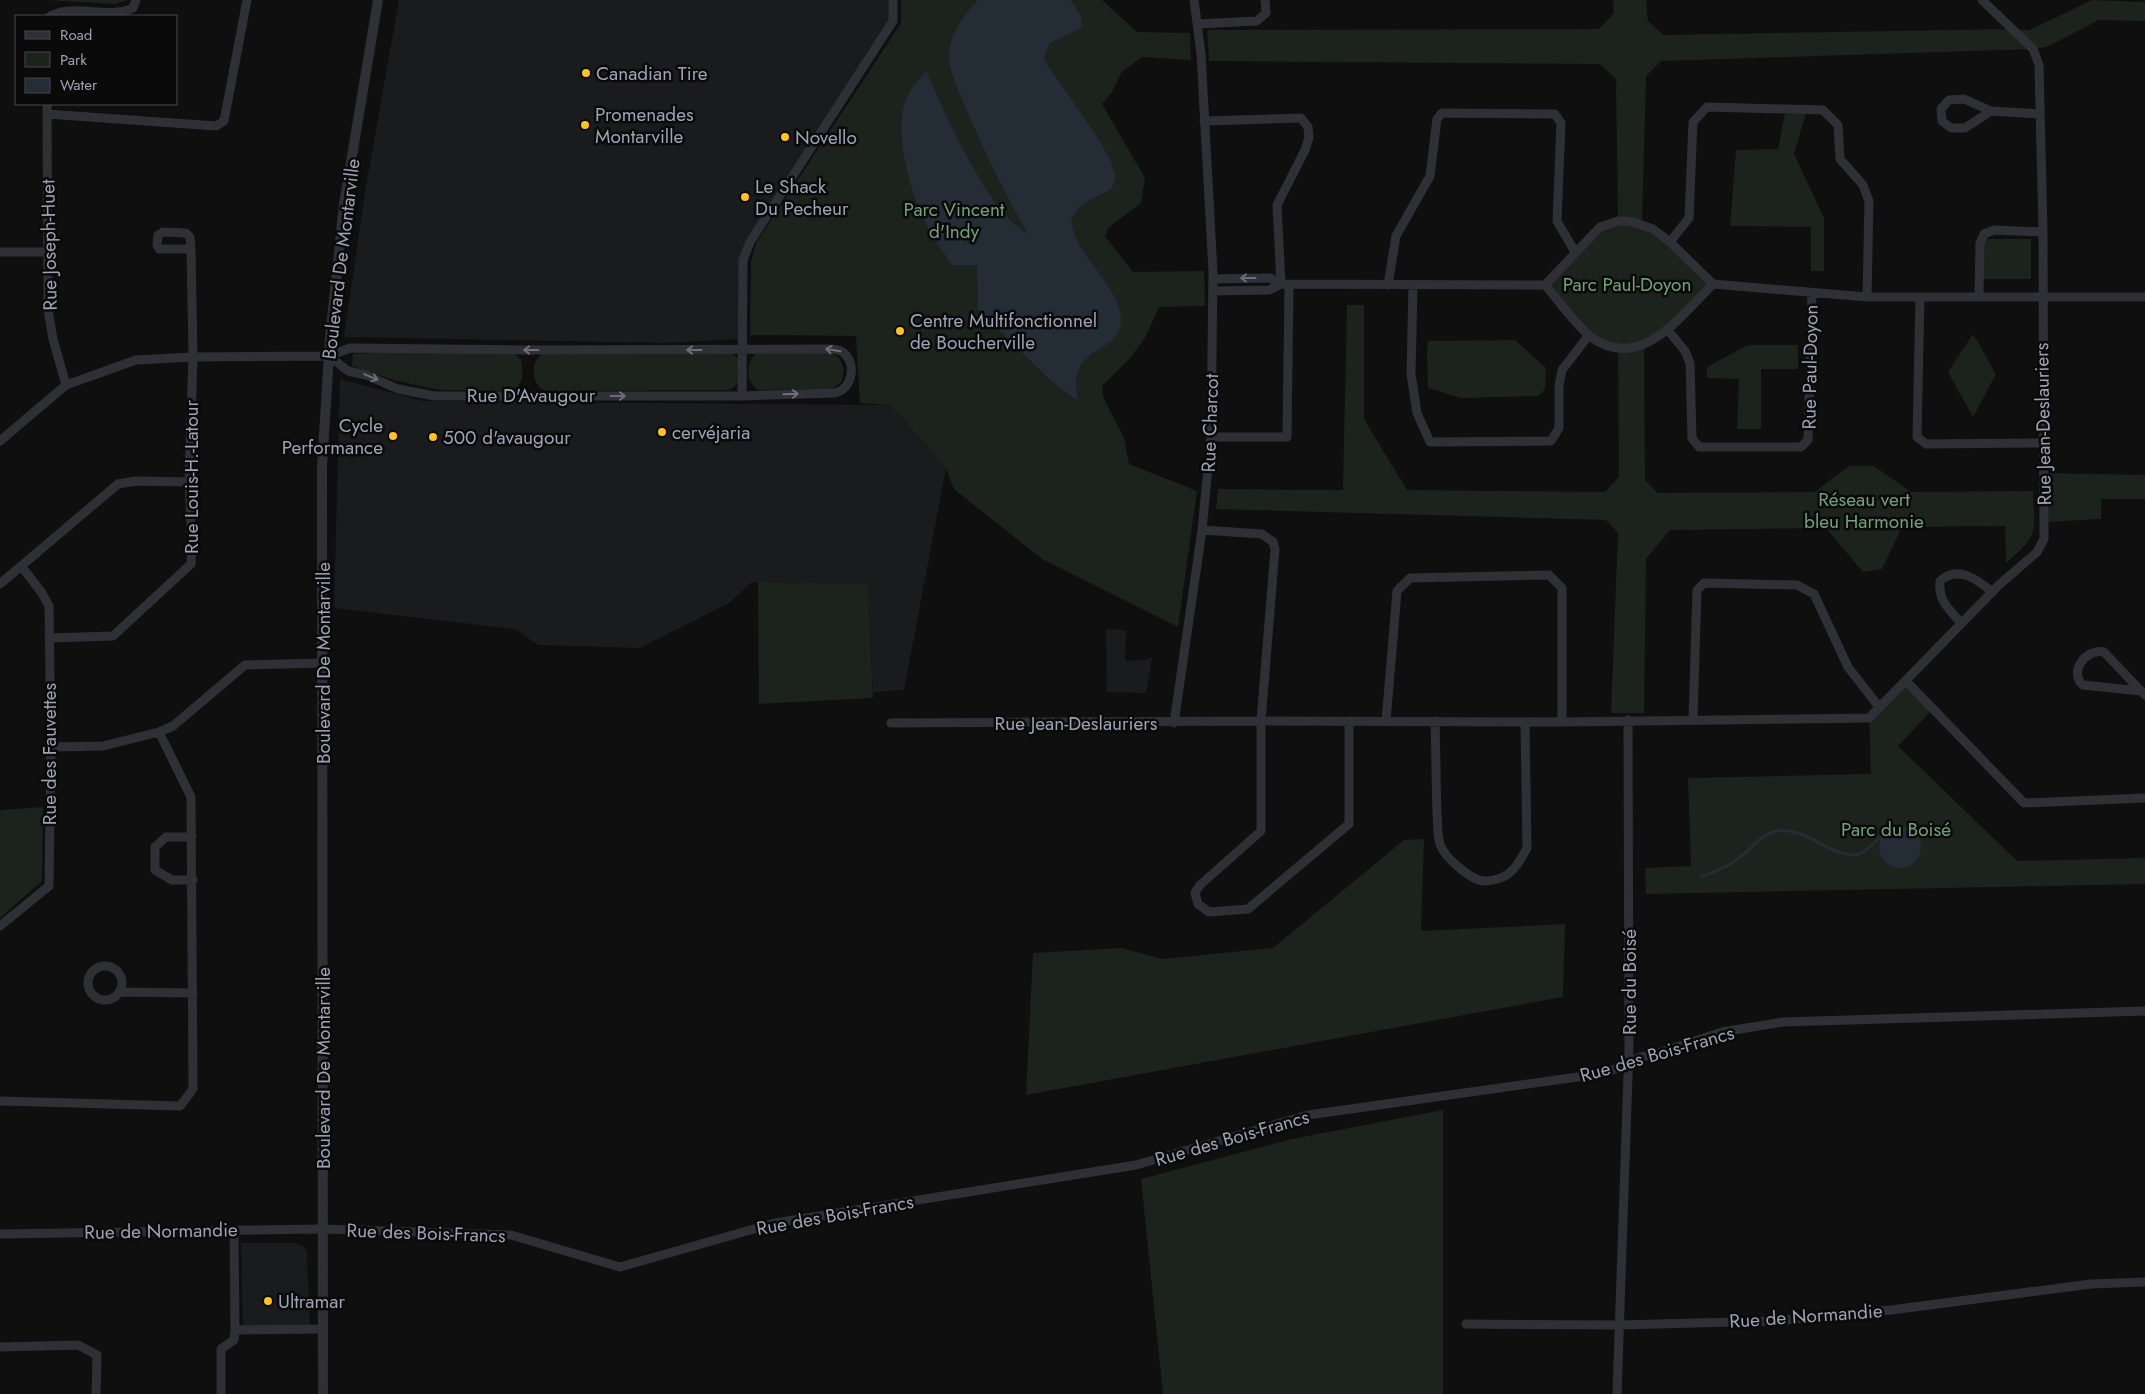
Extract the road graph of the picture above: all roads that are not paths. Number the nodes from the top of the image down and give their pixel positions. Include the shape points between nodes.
1 (136, 0) edge
2 (247, 0) edge
3 (378, 0) edge
4 (893, 0) edge
5 (1194, 0) edge
6 (1265, 0) edge
7 (1982, 0) edge
8 (52, 15) edge
9 (1198, 24) junction
10 (47, 105) edge
11 (1991, 111) junction
12 (46, 114) junction
13 (2040, 114) junction
14 (1204, 122) junction
15 (2043, 232) junction
16 (1670, 242) junction
17 (191, 249) dead end
18 (0, 252) edge
19 (48, 252) junction
20 (1576, 252) junction
21 (1214, 279) junction
22 (1285, 284) junction
23 (1713, 284) junction
24 (1388, 285) junction
25 (1413, 285) junction
26 (1545, 286) junction
27 (1214, 291) junction
28 (1812, 293) junction
29 (1867, 296) junction
30 (1920, 297) junction
31 (1978, 297) junction
32 (2145, 297) edge
33 (2042, 298) junction
34 (1667, 329) junction
35 (1589, 335) junction
36 (742, 350) junction
37 (192, 356) junction
38 (329, 356) junction
39 (66, 385) junction
40 (742, 396) junction
41 (1211, 437) junction
42 (0, 441) edge
43 (2044, 443) junction
44 (189, 482) junction
45 (1202, 530) junction
46 (22, 567) junction
47 (0, 584) edge
48 (1992, 592) junction
49 (1962, 623) junction
50 (48, 638) junction
51 (323, 663) junction
52 (1906, 681) junction
53 (2143, 693) edge
54 (1879, 707) junction
55 (1628, 720) junction
56 (1693, 720) junction
57 (1261, 721) junction
58 (1349, 721) junction
59 (1386, 721) junction
60 (1436, 722) junction
61 (1525, 722) junction
62 (1562, 722) junction
63 (891, 723) dead end
64 (1174, 723) junction
65 (159, 732) junction
66 (51, 747) junction
67 (2145, 798) edge
68 (192, 837) junction
69 (193, 880) junction
70 (0, 926) edge
71 (119, 992) dead end
72 (193, 993) junction
73 (2145, 1011) edge
74 (1628, 1062) junction
75 (0, 1101) edge
76 (323, 1229) junction
77 (234, 1230) junction
78 (0, 1234) edge
79 (2145, 1282) edge
80 (1466, 1324) dead end
81 (1619, 1324) junction
82 (236, 1330) junction
83 (323, 1330) junction
84 (0, 1347) edge
85 (96, 1394) edge
86 (221, 1394) edge
87 (323, 1394) edge
88 (1617, 1394) edge

1 - 8 street via 133,8 122,13 72,11
2 - 12 street via 224,120 216,126
3 - 38 street, Boulevard De Montarville via 344,204
4 - 36 street via 893,21 750,242 743,260
5 - 9 street, Rue Charcot
6 - 9 street via 1266,13 1257,21
7 - 13 street, Rue Jean-Deslauriers via 2033,49 2039,64
9 - 14 street, Rue Charcot
10 - 12 street, Rue Joseph-Huet
11 - 11 street via 1964,99 1949,100 1941,109 1942,121 1951,128 1965,128
11 - 13 street
12 - 19 street, Rue Joseph-Huet
13 - 15 street, Rue Jean-Deslauriers
14 - 21 street, Rue Charcot
14 - 22 street via 1301,118 1308,127 1305,150 1277,205
15 - 31 street via 1994,230 1984,234 1980,243
15 - 33 street, Rue Jean-Deslauriers
16 - 20 street via 1648,227 1618,221 1600,227
16 - 23 street
16 - 29 street via 1688,218 1693,122 1708,107 1823,110 1838,125 1840,159 1863,185 1869,201
17 - 37 street, Rue Louis-H.-Latour
18 - 19 street
19 - 39 street, Rue Joseph-Huet via 48,310
20 - 24 street via 1557,221 1561,123 1555,114 1442,112 1437,119 1430,176 1396,236
20 - 26 street
22 -> 21 street via 1270,278
21 - 27 street, Rue Charcot
22 - 24 street
22 - 27 street via 1270,290
22 - 41 street via 1287,437
23 - 28 street, Rue Paul-Doyon
23 - 34 street
24 - 25 street
25 - 26 street
25 - 35 street via 1411,374 1417,413 1430,442 1551,441 1559,428 1562,370
26 - 35 street
27 - 41 street, Rue Charcot
28 - 29 street, Rue Paul-Doyon
28 - 34 street, Rue Paul-Doyon via 1808,440 1801,447 1699,447 1692,438 1690,363 1685,351
29 - 30 street, Rue Paul-Doyon
30 - 31 street, Rue Paul-Doyon
30 - 43 street via 1917,438 1926,444
31 - 33 street, Rue Paul-Doyon
32 - 33 street, Rue Paul-Doyon
33 - 43 street, Rue Jean-Deslauriers
34 - 35 street via 1644,346 1626,349 1603,344
36 -> 38 street via 350,348
36 - 40 street
40 -> 36 street, Rue D'Avaugour via 838,393 849,384 851,371 847,356 836,350
37 - 38 street
37 - 39 street via 136,360
37 - 44 street, Rue Louis-H.-Latour
38 -> 40 street, Rue D'Avaugour via 348,371 398,389 434,396
38 - 51 street, Boulevard De Montarville via 322,467
39 - 42 street
41 - 45 street, Rue Charcot
43 - 48 street, Rue Jean-Deslauriers via 2043,545
44 - 46 street via 118,484
44 - 50 street, Rue Louis-H.-Latour via 191,564 113,636
45 - 57 street via 1262,534 1273,542 1275,550
45 - 64 street, Rue Charcot
46 - 47 street
46 - 50 street, Rue des Fauvettes via 49,606
48 - 49 street, Rue Jean-Deslauriers
48 - 49 street via 1966,574 1946,576 1940,581 1938,592 1942,600
49 - 52 street, Rue Jean-Deslauriers
50 - 66 street, Rue des Fauvettes
51 - 65 street via 245,665 173,726
51 - 76 street, Boulevard De Montarville
52 - 54 street, Rue Jean-Deslauriers
52 - 67 street via 2024,803
53 - 53 street via 2104,652 2091,653 2078,666 2076,675 2084,685
54 - 56 street, Rue Jean-Deslauriers via 1869,718
54 - 56 street via 1848,668 1814,594 1797,584 1704,583 1698,590
55 - 56 street, Rue Jean-Deslauriers
55 - 62 street, Rue Jean-Deslauriers
55 - 74 street, Rue du Boisé
57 - 58 street, Rue Jean-Deslauriers
57 - 58 street via 1261,831 1200,885 1195,893 1198,904 1209,912 1248,909 1349,824
57 - 64 street, Rue Jean-Deslauriers
58 - 59 street, Rue Jean-Deslauriers
59 - 60 street, Rue Jean-Deslauriers
59 - 62 street via 1397,591 1410,578 1549,575 1562,588
60 - 61 street, Rue Jean-Deslauriers
60 - 61 street via 1440,846 1469,876 1482,882 1500,880 1518,866 1527,848
61 - 62 street, Rue Jean-Deslauriers
63 - 64 street, Rue Jean-Deslauriers
65 - 66 street via 104,746
65 - 68 street via 192,797
66 - 70 street, Rue des Fauvettes via 49,886
68 - 69 street
68 - 69 street via 166,837 155,847 155,870 172,880
69 - 72 street
71 - 72 street
72 - 75 street via 193,1089 180,1106
73 - 74 street, Rue des Bois-Francs via 1783,1022 1722,1032
74 - 76 street, Rue des Bois-Francs via 1611,1071 1575,1078 1308,1115 1136,1165 775,1223 620,1267 511,1235
74 - 81 street, Rue du Boisé
76 - 77 street, Rue de Normandie
76 - 83 street, Boulevard De Montarville
77 - 78 street, Rue de Normandie
77 - 82 street
79 - 81 street, Rue de Normandie via 2091,1284 1891,1310 1772,1321
80 - 81 street, Rue de Normandie
81 - 88 street, Rue du Boisé
82 - 83 street
82 - 86 street via 234,1340 221,1349
83 - 87 street, Boulevard De Montarville
84 - 85 street via 78,1346 91,1352 97,1355

